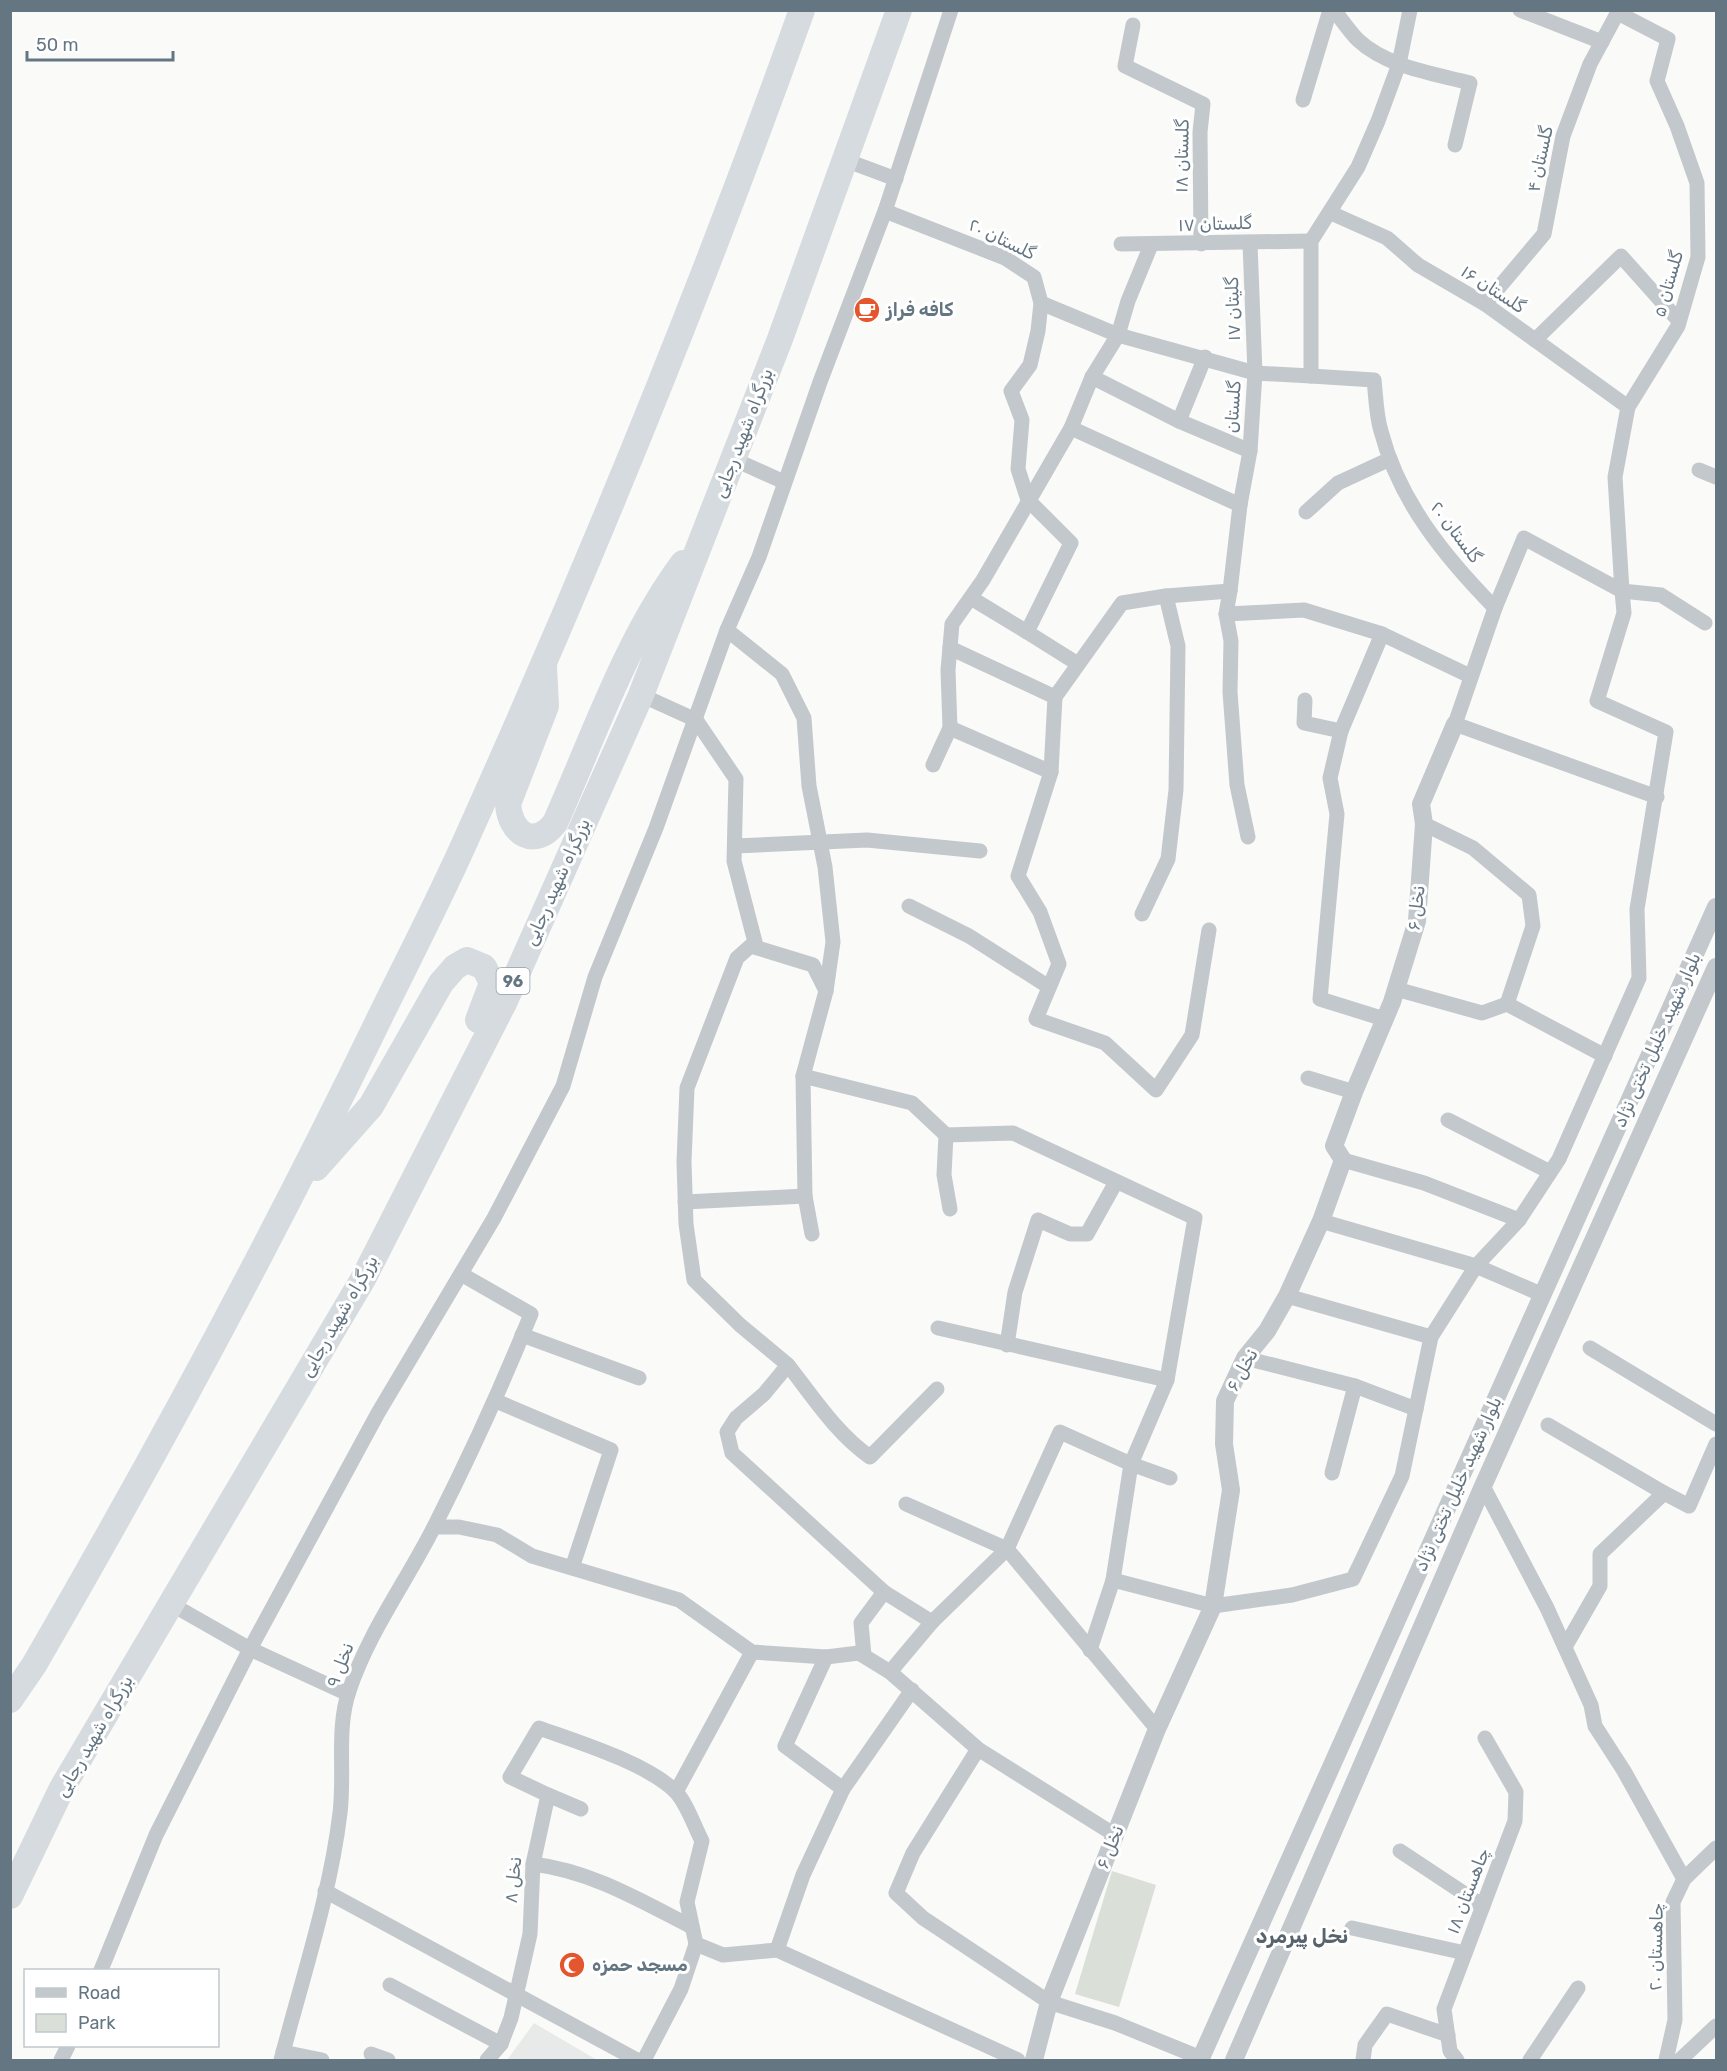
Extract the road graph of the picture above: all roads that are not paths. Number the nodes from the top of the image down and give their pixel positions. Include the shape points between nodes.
1 (802, 10) edge
2 (899, 10) edge
3 (951, 10) edge
4 (1332, 10) edge
5 (1410, 10) edge
6 (1520, 10) edge
7 (1619, 12) edge
8 (1133, 25) dead end
9 (1602, 42) junction
10 (1399, 64) junction
11 (1303, 100) dead end
12 (1455, 145) dead end
13 (845, 160) junction
14 (896, 179) junction
15 (885, 211) junction
16 (1331, 213) junction
17 (1311, 241) junction
18 (1250, 243) junction
19 (1121, 244) dead end
20 (1200, 244) junction
21 (1151, 246) junction
22 (1041, 303) junction
23 (1485, 304) junction
24 (1679, 321) junction
25 (1118, 335) junction
26 (1535, 340) junction
27 (1205, 357) junction
28 (1255, 373) junction
29 (1311, 376) junction
30 (1092, 377) junction
31 (1628, 407) junction
32 (1179, 421) junction
33 (1071, 428) junction
34 (1250, 451) junction
35 (733, 459) junction
36 (1390, 459) junction
37 (1699, 470) dead end
38 (1716, 477) edge
39 (784, 482) junction
40 (1028, 500) junction
41 (1240, 505) junction
42 (1306, 512) dead end
43 (703, 535) junction
44 (1230, 591) junction
45 (1622, 591) junction
46 (1166, 596) junction
47 (971, 598) junction
48 (1495, 608) junction
49 (1226, 614) junction
50 (1705, 623) dead end
51 (727, 630) junction
52 (1027, 632) junction
53 (1382, 634) junction
54 (950, 648) junction
55 (544, 661) junction
56 (1078, 664) junction
57 (1470, 676) junction
58 (641, 695) junction
59 (1055, 697) junction
60 (1305, 700) dead end
61 (696, 720) junction
62 (1455, 724) junction
63 (950, 728) junction
64 (1341, 731) junction
65 (933, 765) dead end
66 (1051, 772) junction
67 (1657, 797) junction
68 (1424, 824) junction
69 (1248, 837) dead end
70 (819, 842) junction
71 (735, 846) junction
72 (980, 851) dead end
73 (909, 906) dead end
74 (1716, 907) edge
75 (1142, 914) dead end
76 (1209, 930) dead end
77 (751, 946) junction
78 (1716, 967) edge
79 (1049, 987) junction
80 (1396, 990) junction
81 (826, 991) junction
82 (1507, 1004) junction
83 (1384, 1019) junction
84 (1605, 1056) junction
85 (803, 1076) junction
86 (1308, 1078) dead end
87 (1354, 1092) junction
88 (447, 1114) junction
89 (1448, 1120) dead end
90 (946, 1135) junction
91 (1343, 1160) junction
92 (1550, 1172) junction
93 (1116, 1182) junction
94 (291, 1196) junction
95 (806, 1196) junction
96 (685, 1202) junction
97 (950, 1209) dead end
98 (1519, 1220) junction
99 (1321, 1221) junction
100 (812, 1234) dead end
101 (1476, 1266) junction
102 (460, 1274) junction
103 (1542, 1295) junction
104 (1287, 1296) junction
105 (938, 1328) dead end
106 (522, 1335) junction
107 (1431, 1337) junction
108 (1007, 1345) junction
109 (1590, 1348) dead end
110 (1245, 1358) junction
111 (788, 1365) junction
112 (639, 1378) dead end
113 (1167, 1380) junction
114 (1355, 1386) junction
115 (937, 1389) dead end
116 (496, 1401) junction
117 (1416, 1409) junction
118 (1716, 1424) edge
119 (1548, 1425) dead end
120 (1716, 1444) edge
121 (1131, 1464) junction
122 (1332, 1473) dead end
123 (1170, 1478) dead end
124 (1483, 1486) junction
125 (1664, 1493) junction
126 (906, 1504) dead end
127 (434, 1527) junction
128 (1007, 1549) junction
129 (572, 1568) junction
130 (1113, 1580) junction
131 (884, 1593) junction
132 (171, 1604) junction
133 (1213, 1606) junction
134 (932, 1622) junction
135 (1565, 1647) junction
136 (250, 1649) junction
137 (1090, 1650) junction
138 (752, 1652) junction
139 (864, 1656) junction
140 (826, 1657) junction
141 (890, 1672) junction
142 (912, 1690) junction
143 (348, 1695) junction
144 (10, 1700) edge
145 (1157, 1728) junction
146 (1485, 1738) dead end
147 (978, 1749) junction
148 (843, 1789) junction
149 (676, 1792) junction
150 (548, 1795) junction
151 (581, 1809) dead end
152 (1115, 1835) junction
153 (1716, 1848) edge
154 (1400, 1851) dead end
155 (533, 1864) junction
156 (1684, 1879) junction
157 (325, 1891) junction
158 (10, 1896) edge
159 (1483, 1906) junction
160 (692, 1927) junction
161 (1352, 1928) dead end
162 (696, 1944) junction
163 (777, 1950) junction
164 (1464, 1953) junction
165 (102, 1969) edge
166 (390, 1985) dead end
167 (1578, 1988) dead end
168 (516, 1994) junction
169 (1049, 2002) junction
170 (1716, 2026) edge
171 (1448, 2035) junction
172 (501, 2044) junction
173 (68, 2047) edge
174 (371, 2054) dead end
175 (282, 2056) edge
176 (1200, 2059) edge
177 (61, 2061) edge
178 (322, 2061) edge
179 (388, 2061) edge
180 (487, 2061) edge
181 (637, 2061) edge
182 (644, 2061) edge
183 (1018, 2061) edge
184 (1034, 2061) edge
185 (1234, 2061) edge
186 (1363, 2061) edge
187 (1457, 2061) edge
188 (1530, 2061) edge
189 (1666, 2061) edge
190 (1680, 2061) edge

1 - 55 highway via 744,173
2 - 13 highway, بزرگراه شهید رجایی / 96
3 - 14 street
4 - 10 street via 1357,39
4 - 11 street
5 - 10 street
6 - 9 street
7 - 9 street, گلستان ۴
7 - 24 street, گلستان ۵ via 1668,39 1657,81 1697,183 1698,257
8 - 20 street, گلستان ۱۸ via 1125,66 1203,104
9 - 23 street, گلستان ۴ via 1563,136 1544,234
10 - 12 street via 1470,83
10 - 16 street via 1358,167
13 - 14 street
13 - 35 highway, بزرگراه شهید رجایی / 96
14 - 15 street
15 - 22 street, گلستان ۲۰ via 1005,258 1034,277
15 - 39 street
16 - 17 street
16 - 23 street, گلستان ۱۶ via 1387,238 1418,265
17 - 18 street, گلستان ۱۷
17 - 29 street
18 - 20 street, گلستان ۱۷
18 - 28 street, گلیتان ۱۷
19 - 21 street, گلستان ۱۷
20 - 21 street, گلستان ۱۷
21 - 25 street
22 - 25 street
22 - 40 street via 1030,365 1011,391 1022,420 1018,469
23 - 26 street, گلستان ۱۶
24 - 26 street via 1621,256
24 - 31 street, گلستان ۵
25 - 27 street
25 - 30 street
26 - 31 street, گلستان ۱۶
27 - 28 street
27 - 32 street
28 - 29 street, گلستان
28 - 34 street, گلستان
29 - 36 street, گلستان ۲۰ via 1374,380 1380,429
30 - 32 street
30 - 33 street
31 - 45 street, گلستان ۵ via 1615,477
32 - 34 street
33 - 40 street
33 - 41 street
34 - 41 street, گلستان
35 - 39 street
35 - 43 highway, بزرگراه شهید رجایی / 96
36 - 42 street via 1338,483
36 - 48 street, گلستان ۲۰ via 1420,520 1445,554
37 - 38 street
39 - 51 street via 759,557
40 - 47 street
40 - 52 street via 1071,543
41 - 44 street, گلستان
43 - 55 highway via 658,597 555,823 548,832 532,836 518,831 509,818 508,804 546,706
43 - 58 highway, بزرگراه شهید رجایی / 96
44 - 46 street
44 - 49 street, گلستان
45 - 48 street via 1524,538
45 - 50 street via 1661,595
45 - 67 street, گلستان ۵ via 1624,613 1598,701 1666,732
46 - 56 street via 1122,603
46 - 75 street via 1178,646 1176,790 1168,859
47 - 52 street
47 - 54 street via 952,624
48 - 57 street
49 - 53 street via 1304,610
49 - 69 street, گلستان via 1231,641 1230,692 1237,786
51 - 61 street
51 - 70 street via 782,674 804,718 809,786
52 - 56 street
53 - 57 street
53 - 64 street
54 - 59 street
54 - 63 street
55 - 94 highway via 462,847
56 - 59 street
57 - 62 street
58 - 61 street
58 - 88 highway, بزرگراه شهید رجایی / 96 via 505,1001
59 - 66 street
60 - 64 street via 1304,723
61 - 71 street via 736,779
61 - 102 street via 595,977 563,1086
62 - 67 street
62 - 68 street, نخل ۶ via 1421,804
63 - 65 street
63 - 66 street
64 - 83 street via 1330,778 1337,814 1320,999
66 - 79 street via 1018,876 1040,912 1059,964
67 - 84 street via 1637,909 1639,978
68 - 80 street, نخل ۶ via 1417,921
68 - 82 street via 1473,848 1529,895 1533,926
70 - 71 street
70 - 72 street via 867,840
70 - 81 street via 833,942
71 - 77 street via 734,861 755,942
73 - 79 street via 969,936
74 - 103 street, بلوار شهید خلیل تختی نژاد
76 - 79 street via 1192,1035 1156,1090 1105,1043 1036,1019
77 - 81 street via 813,965
77 - 96 street via 737,958 687,1088
78 - 124 street, بلوار شهید خلیل تختی نژاد
80 - 82 street via 1482,1013
80 - 83 street, نخل ۶
81 - 85 street
82 - 84 street
83 - 87 street, نخل ۶
84 - 92 street
85 - 90 street via 912,1103
85 - 95 street
86 - 87 street
87 - 91 street, نخل ۶ via 1335,1146
88 - 94 highway via 465,1048 492,983 483,968 467,960 441,983 371,1106
88 - 132 highway, بزرگراه شهید رجایی / 96 via 363,1279
89 - 92 street
90 - 93 street via 1013,1133
90 - 97 street via 944,1175
91 - 98 street via 1424,1183
91 - 99 street, نخل ۶
92 - 98 street
93 - 108 street via 1087,1234 1070,1234 1038,1220 1015,1292
93 - 113 street via 1196,1218
94 - 144 highway via 164,1436
95 - 96 street
95 - 100 street
96 - 111 street via 694,1280
98 - 101 street
99 - 101 street
99 - 104 street, نخل ۶
101 - 103 street
101 - 107 street
102 - 106 street, نخل ۹ via 531,1314
102 - 136 street via 378,1413
103 - 176 street, بلوار شهید خلیل تختی نژاد
104 - 107 street
104 - 110 street, نخل ۶ via 1267,1331
105 - 108 street
106 - 112 street
106 - 116 street, نخل ۹
107 - 117 street
108 - 113 street
109 - 118 street
110 - 114 street
110 - 133 street, نخل ۶ via 1225,1401 1224,1443 1231,1490
111 - 115 street via 853,1445 870,1456
111 - 131 street via 727,1432 732,1453
113 - 121 street
114 - 117 street
114 - 122 street
116 - 127 street, نخل ۹
116 - 129 street via 611,1450
117 - 133 street via 1402,1476 1353,1579 1292,1594
119 - 125 street
120 - 125 street via 1689,1506
121 - 123 street
121 - 128 street via 1060,1432
121 - 130 street
124 - 135 street
124 - 185 street, بلوار شهید خلیل تختی نژاد
125 - 135 street via 1600,1554 1600,1586
126 - 128 street
127 - 129 street via 459,1527 497,1535 532,1556
127 - 143 street, نخل ۹ via 359,1662
128 - 134 street
128 - 137 street
129 - 138 street via 679,1600
130 - 133 street
130 - 137 street
131 - 134 street
131 - 139 street via 861,1623
132 - 136 street
132 - 158 highway, بزرگراه شهید رجایی / 96 via 62,1788
133 - 145 street, نخل ۶
134 - 141 street
135 - 156 street via 1591,1704 1595,1726
136 - 143 street
136 - 165 street via 156,1835
137 - 145 street
138 - 140 street
138 - 149 street
139 - 140 street via 859,1653
139 - 141 street
140 - 148 street via 785,1746
141 - 142 street
142 - 147 street
142 - 148 street
143 - 157 street, نخل ۹ via 342,1736 341,1812
145 - 152 street, نخل ۶
146 - 159 street, چاهستان ۱۸ via 1516,1792 1515,1821
147 - 152 street
147 - 169 street via 913,1853 896,1893 923,1918
148 - 163 street via 803,1875
149 - 150 street via 652,1775 599,1750 539,1728 510,1777
149 - 160 street via 702,1841 687,1902
150 - 151 street
150 - 155 street, نخل ۸
152 - 169 street, نخل ۶
153 - 156 street, چاهستان ۲۰
154 - 159 street
155 - 160 street via 563,1868 615,1887
155 - 168 street, نخل ۸ via 530,1934
156 - 189 street, چاهستان ۲۰ via 1673,1902 1675,2020
157 - 168 street
157 - 175 street, نخل ۹
159 - 164 street, چاهستان ۱۸
160 - 162 street
161 - 164 street
162 - 163 street via 723,1955
162 - 182 street via 681,1989
163 - 183 street
164 - 171 street, چاهستان ۱۸ via 1444,2008
166 - 172 street
167 - 188 street
168 - 172 street, نخل ۸
168 - 181 street
169 - 176 street
169 - 184 street, نخل ۶
170 - 190 street
171 - 186 street via 1388,2014 1365,2045
171 - 187 street, چاهستان ۱۸ via 1450,2051
172 - 180 street, نخل ۸
173 - 177 street
174 - 179 street
175 - 178 street

